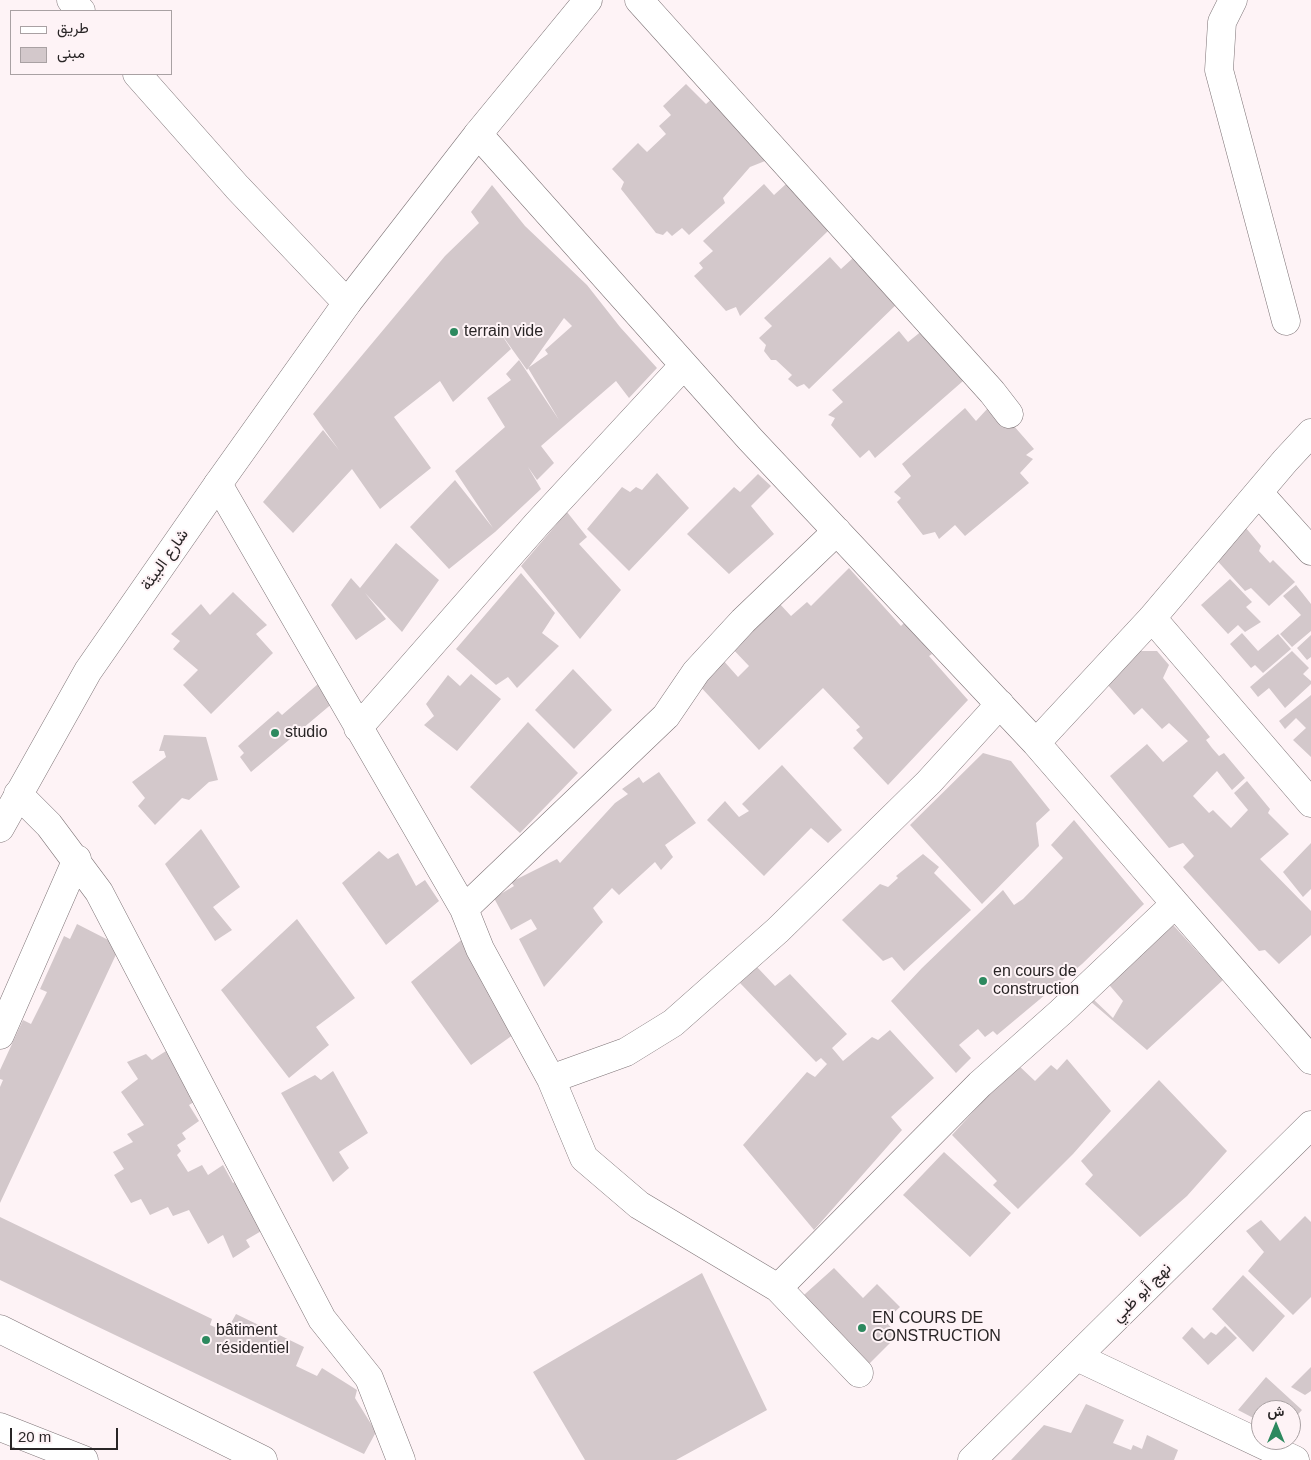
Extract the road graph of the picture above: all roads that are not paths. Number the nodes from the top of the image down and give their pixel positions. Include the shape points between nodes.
1 (71, 0) edge
2 (588, 0) edge
3 (639, 0) edge
4 (1233, 0) edge
5 (80, 10) edge
6 (138, 75) edge
7 (478, 134) junction
8 (347, 303) junction
9 (1286, 322) dead end
10 (684, 366) junction
11 (1009, 414) dead end
12 (1311, 433) edge
13 (218, 484) junction
14 (1259, 493) junction
15 (837, 531) junction
16 (1311, 551) edge
17 (1152, 618) junction
18 (1000, 704) junction
19 (358, 728) junction
20 (1036, 743) junction
21 (18, 794) junction
22 (1311, 803) edge
23 (0, 828) edge
24 (76, 859) junction
25 (1175, 904) junction
26 (464, 909) junction
27 (0, 1035) edge
28 (1311, 1060) edge
29 (551, 1078) junction
30 (1311, 1125) edge
31 (778, 1288) junction
32 (0, 1329) edge
33 (1077, 1357) junction
34 (859, 1374) dead end
35 (0, 1427) edge
36 (84, 1460) edge
37 (263, 1460) edge
38 (401, 1460) edge
39 (972, 1460) edge
40 (1295, 1460) edge

1 - 5 street
2 - 7 street, شارع البيئة
3 - 11 street
4 - 9 street via 1222,22 1219,70
6 - 8 street
7 - 8 street, شارع البيئة
7 - 10 street
8 - 13 street, شارع البيئة
10 - 15 street
10 - 19 street via 550,510
12 - 14 street
13 - 19 street
13 - 21 street, شارع البيئة via 88,671
14 - 16 street
14 - 17 street
15 - 18 street
15 - 26 street via 743,621 696,672 666,716
17 - 20 street
17 - 22 street
18 - 20 street
18 - 29 street via 929,782 785,924 673,1023 626,1052
19 - 26 street
20 - 25 street
21 - 23 street, شارع البيئة
21 - 24 street
24 - 27 street
24 - 38 street via 119,926 322,1319 369,1378
25 - 28 street
25 - 31 street via 980,1084
26 - 29 street via 480,949
29 - 31 street via 584,1158 639,1205
30 - 33 street, نهج أبو ظبي
31 - 34 street
32 - 37 street
33 - 39 street, نهج أبو ظبي
33 - 40 street
35 - 36 street

